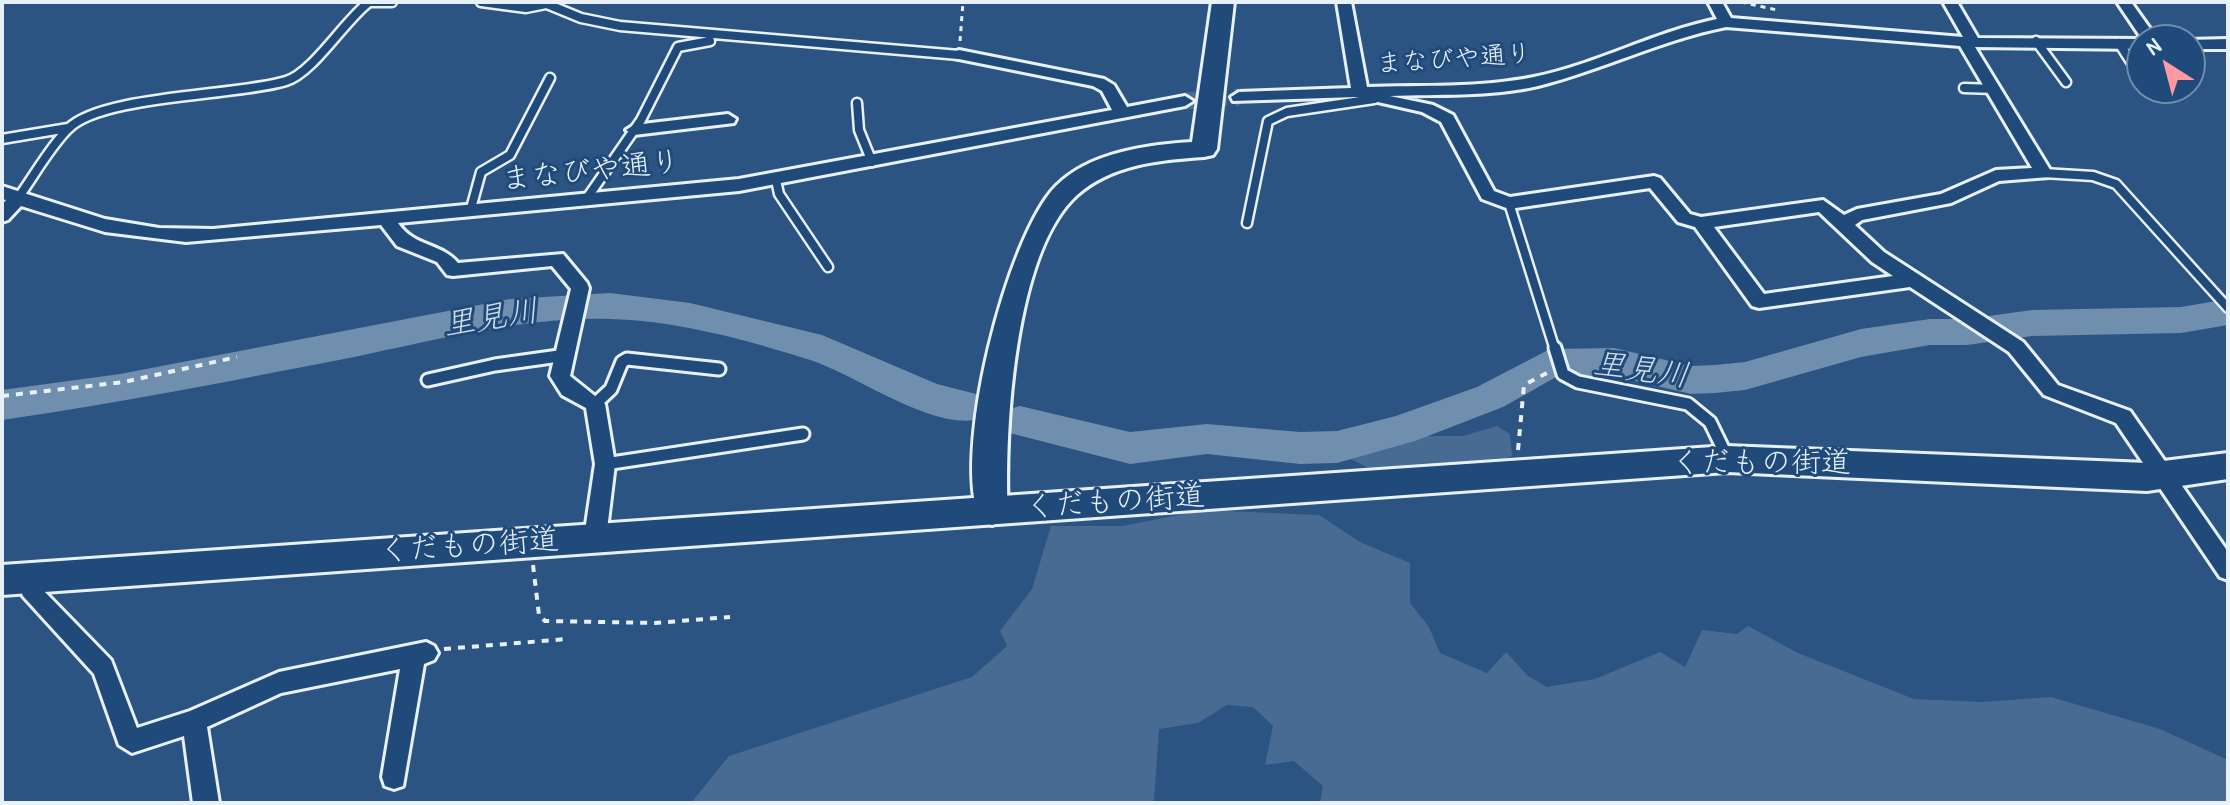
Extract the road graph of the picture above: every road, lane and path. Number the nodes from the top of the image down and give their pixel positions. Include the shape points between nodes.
1 (371, 2) edge
2 (392, 2) edge
3 (481, 2) edge
4 (963, 2) edge
5 (1223, 2) edge
6 (1344, 2) edge
7 (1715, 2) edge
8 (1950, 2) edge
9 (2124, 2) edge
10 (544, 3) edge
11 (1726, 22) junction
12 (2139, 24) edge
13 (736, 39) junction
14 (2036, 41) junction
15 (1969, 42) junction
16 (2119, 43) junction
17 (2126, 43) edge
18 (2206, 44) edge
19 (2228, 44) edge
20 (2126, 54) edge
21 (959, 55) junction
22 (550, 78) dead end
23 (2066, 82) dead end
24 (1964, 88) dead end
25 (1995, 89) junction
26 (1367, 96) junction
27 (1239, 97) tunnel mouth
28 (1185, 101) tunnel mouth
29 (857, 103) dead end
30 (1122, 113) junction
31 (728, 119) dead end
32 (68, 128) junction
33 (634, 130) junction
34 (2, 139) edge
35 (872, 162) junction
36 (2043, 173) junction
37 (776, 180) junction
38 (10, 195) edge
39 (585, 201) junction
40 (1509, 203) junction
41 (470, 212) junction
42 (2, 216) edge
43 (387, 220) junction
44 (1247, 223) dead end
45 (1701, 223) junction
46 (1844, 224) junction
47 (828, 267) dead end
48 (1910, 280) junction
49 (2228, 307) edge
50 (566, 355) junction
51 (237, 357) dead end
52 (1558, 364) junction
53 (719, 369) dead end
54 (428, 380) dead end
55 (2, 396) edge
56 (595, 404) junction
57 (803, 434) dead end
58 (1727, 459) junction
59 (605, 464) junction
60 (2228, 466) edge
61 (1518, 473) junction
62 (2162, 475) junction
63 (992, 512) junction
64 (595, 538) junction
65 (530, 542) junction
66 (2228, 570) edge
67 (18, 579) edge
68 (730, 617) dead end
69 (567, 639) dead end
70 (420, 655) junction
71 (194, 721) junction
72 (394, 777) dead end
73 (206, 803) edge

1 - 2 lane
1 - 32 lane via 350,16 288,81 101,111
3 - 10 lane via 526,8
4 - 21 path
5 - 63 main road via 1204,149 1133,159 1088,175 1047,213 1030,244 990,434
6 - 26 street
7 - 11 street
8 - 15 street
9 - 12 street
10 - 13 lane via 620,26
11 - 15 street, まなびや通り
11 - 26 street, まなびや通り via 1533,82
13 - 21 lane
13 - 33 lane via 678,47
14 - 15 street, まなびや通り
14 - 16 street, まなびや通り
14 - 23 lane
15 - 25 street
16 - 17 street, まなびや通り
16 - 20 lane
18 - 19 street
21 - 30 street via 1098,82 1108,88
22 - 41 lane via 510,155 481,172
24 - 25 lane
25 - 36 street
26 - 27 street, まなびや通り
26 - 40 street via 1438,111 1488,195
26 - 44 lane via 1348,106 1290,110 1268,121
28 - 30 street, まなびや通り
29 - 35 lane via 859,130
30 - 35 street, まなびや通り
31 - 33 street
32 - 34 lane
32 - 38 lane
33 - 39 lane
35 - 37 street, まなびや通り
36 - 46 street via 1996,176 1945,199 1857,215
36 - 49 lane via 2093,176 2116,184
37 - 39 street, まなびや通り
37 - 47 lane via 779,194
38 - 42 street
38 - 43 street, まなびや通り via 149,236
39 - 41 street, まなびや通り
40 - 45 street via 1654,182 1684,218
40 - 52 lane
41 - 43 street, まなびや通り
43 - 50 street via 393,234 417,252 443,257 453,270 557,259 580,288
45 - 46 street via 1823,206
45 - 48 street via 1759,301
46 - 48 street via 1863,246
48 - 62 street via 2006,339 2027,356 2051,390 2123,417
50 - 54 lane
50 - 56 street via 562,383
51 - 55 path via 124,382
52 - 58 lane via 1583,384 1691,405 1712,425
52 - 61 path via 1524,385
53 - 56 lane via 627,359 611,389
56 - 59 street
57 - 59 lane
58 - 61 highway, くだもの街道
58 - 62 highway, くだもの街道
59 - 64 street
60 - 62 highway, くだもの街道
61 - 63 highway, くだもの街道
62 - 66 street
63 - 64 highway, くだもの街道
64 - 65 highway, くだもの街道
65 - 67 highway, くだもの街道
65 - 68 path via 539,615 545,621 655,623
67 - 71 street via 103,668 132,741
69 - 70 path
70 - 71 street via 279,683
70 - 72 street
71 - 73 street

